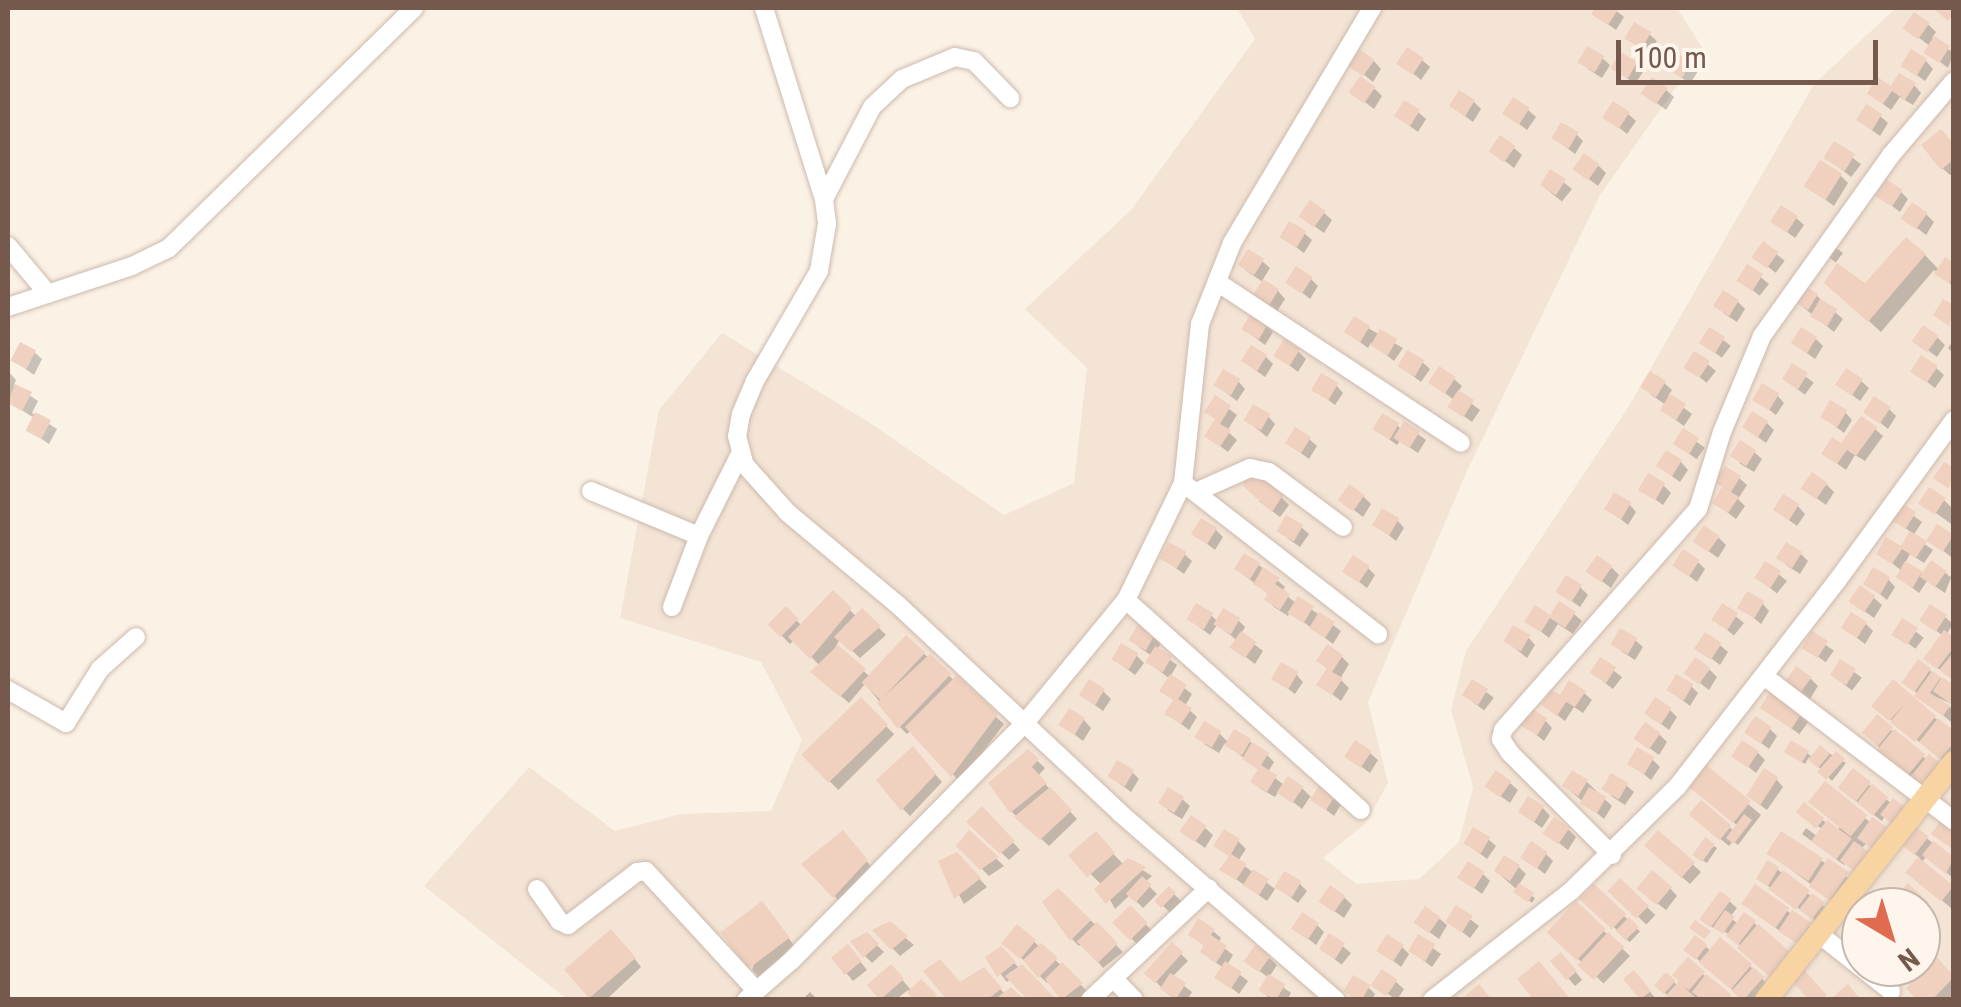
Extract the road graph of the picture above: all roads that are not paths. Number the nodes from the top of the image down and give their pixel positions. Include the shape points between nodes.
1 (414, 8) edge
2 (764, 8) edge
3 (1368, 9) edge
4 (1954, 81) edge
5 (1010, 98) dead end
6 (824, 199) junction
7 (8, 246) edge
8 (1216, 282) junction
9 (48, 294) junction
10 (8, 307) edge
11 (1954, 420) edge
12 (1461, 443) dead end
13 (740, 454) junction
14 (1189, 488) junction
15 (591, 491) dead end
16 (1344, 526) dead end
17 (699, 536) junction
18 (1126, 600) junction
19 (672, 607) dead end
20 (1378, 634) dead end
21 (136, 637) dead end
22 (1764, 676) junction
23 (8, 690) edge
24 (1024, 724) junction
25 (1954, 762) edge
26 (1924, 801) junction
27 (1361, 810) dead end
28 (1954, 821) edge
29 (1612, 855) junction
30 (536, 888) dead end
31 (1208, 888) junction
32 (1818, 934) junction
33 (1114, 978) junction
34 (1891, 991) dead end
35 (751, 995) edge
36 (1090, 1000) edge
37 (1134, 1000) edge
38 (1336, 1000) edge
39 (1432, 1000) edge
40 (1766, 1000) edge

1 - 9 street via 170,248
2 - 6 street
3 - 8 street via 1262,186
4 - 29 street via 1891,155 1762,336 1698,509 1503,730 1510,753
5 - 6 street via 974,60 955,57 902,79 872,107
6 - 13 street via 819,271 755,381 741,414
7 - 9 street
8 - 12 street
8 - 14 street via 1192,365
9 - 10 street
11 - 22 street
13 - 17 street
13 - 24 street via 772,500
14 - 16 street via 1250,468 1269,472
14 - 18 street
14 - 20 street
15 - 17 street
17 - 19 street
18 - 24 street
18 - 27 street
21 - 23 street via 100,669 66,723
22 - 26 street
22 - 29 street via 1677,787
24 - 31 street
24 - 35 street
25 - 26 main road
26 - 28 street
26 - 32 main road
29 - 39 street
30 - 35 street via 568,925 646,871
31 - 33 street
31 - 38 street
32 - 34 street
32 - 40 main road
33 - 36 street
33 - 37 street

